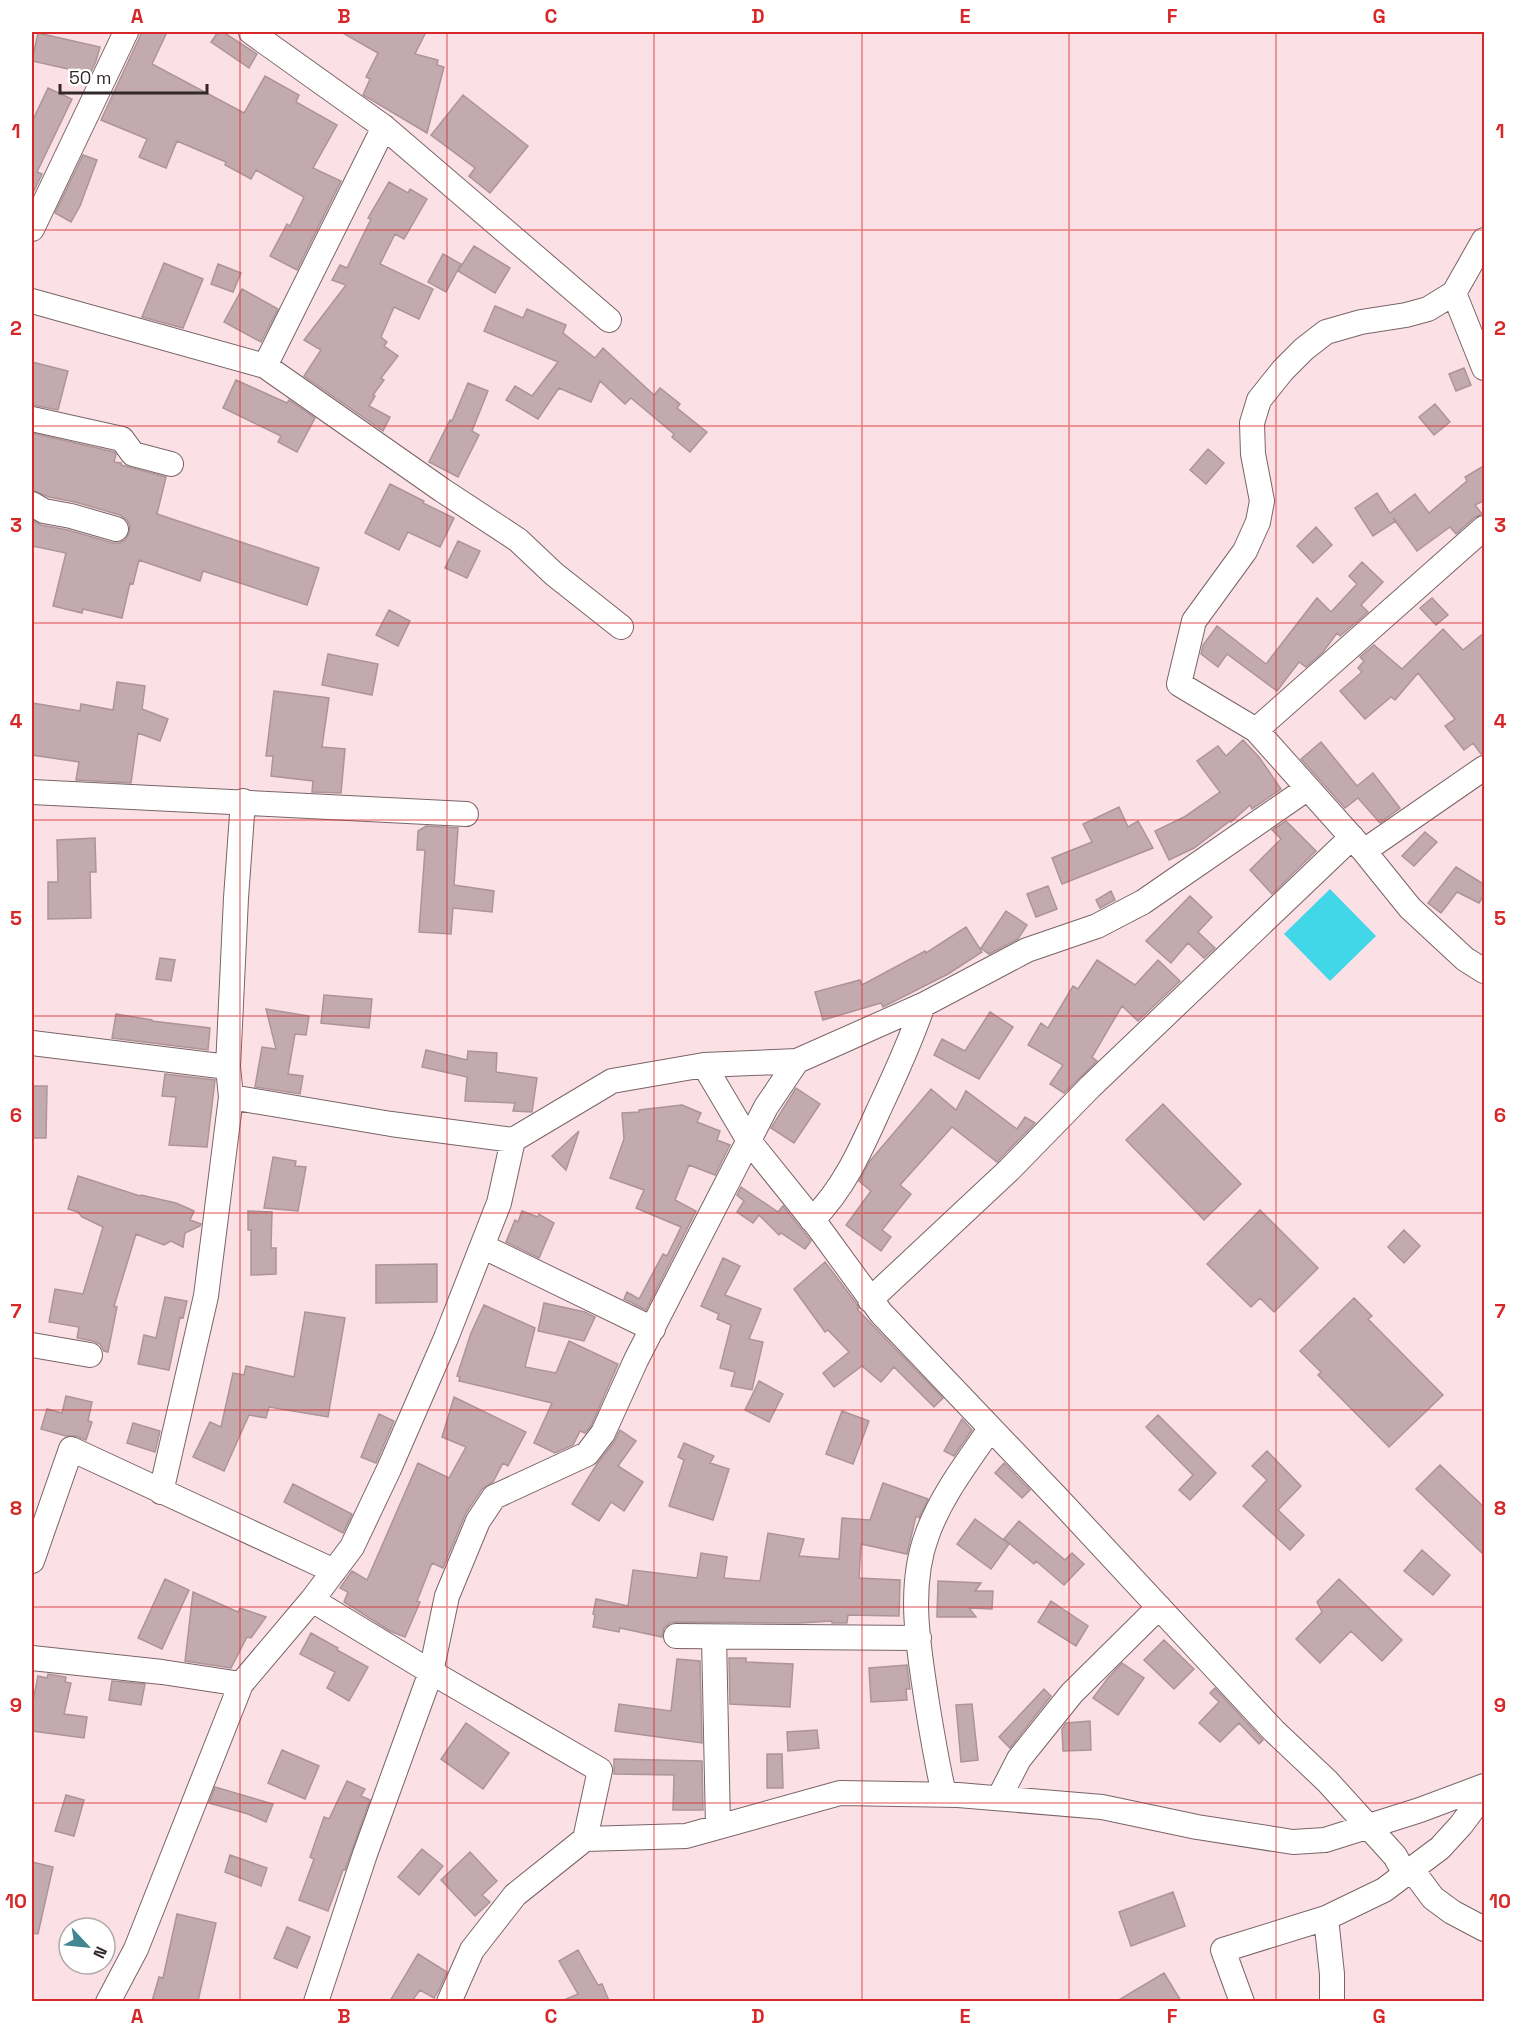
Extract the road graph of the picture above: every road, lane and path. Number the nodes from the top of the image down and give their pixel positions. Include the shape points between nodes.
1 (126, 32) edge
2 (251, 32) edge
3 (384, 127) junction
4 (32, 229) edge
5 (1485, 240) edge
6 (1454, 292) junction
7 (32, 301) edge
8 (609, 320) dead end
9 (266, 366) junction
10 (1485, 368) edge
11 (32, 419) edge
12 (171, 464) dead end
13 (32, 504) edge
14 (1485, 528) edge
15 (116, 530) dead end
16 (621, 627) dead end
17 (1256, 730) junction
18 (1485, 768) edge
19 (1308, 788) junction
20 (32, 792) edge
21 (243, 801) junction
22 (466, 814) dead end
23 (1358, 844) junction
24 (1485, 971) edge
25 (923, 1005) junction
26 (32, 1043) edge
27 (797, 1061) junction
28 (704, 1065) junction
29 (228, 1067) junction
30 (231, 1097) junction
31 (513, 1140) junction
32 (749, 1141) junction
33 (812, 1220) junction
34 (482, 1246) junction
35 (870, 1300) junction
36 (653, 1329) junction
37 (32, 1345) edge
38 (90, 1355) dead end
39 (990, 1429) junction
40 (161, 1492) junction
41 (32, 1561) edge
42 (334, 1571) junction
43 (312, 1600) junction
44 (1159, 1607) junction
45 (676, 1636) dead end
46 (714, 1637) junction
47 (919, 1638) junction
48 (32, 1658) edge
49 (430, 1672) junction
50 (241, 1684) junction
51 (1485, 1786) edge
52 (944, 1794) junction
53 (1485, 1794) edge
54 (999, 1798) junction
55 (1368, 1826) junction
56 (718, 1827) junction
57 (585, 1839) junction
58 (1408, 1872) junction
59 (1326, 1918) junction
60 (1485, 1929) edge
61 (451, 2000) edge
62 (108, 2001) edge
63 (316, 2001) edge
64 (1242, 2001) edge
65 (1332, 2001) edge

1 - 4 street
2 - 3 street
3 - 8 street
3 - 9 street
5 - 6 street
6 - 10 street
6 - 17 street via 1428,309 1326,332 1283,370 1259,400 1252,423 1262,501 1258,522 1245,550 1194,621 1179,684
7 - 9 street
9 - 16 street via 518,540
11 - 12 street via 122,440 133,454
13 - 15 street via 44,511
14 - 17 street
17 - 19 street
18 - 23 street
19 - 23 street
19 - 25 street via 1143,902 1097,926 1027,950
20 - 21 street
21 - 22 street
21 - 29 street
23 - 24 street via 1410,908 1465,959
23 - 35 street via 1090,1087 1009,1170
25 - 27 street
25 - 33 street via 860,1150 827,1206
26 - 29 street
27 - 28 street
27 - 32 street
28 - 31 street via 612,1081
28 - 32 street
29 - 30 street
30 - 31 street
30 - 40 street via 206,1296
31 - 34 street via 499,1203
32 - 33 street
32 - 36 street
33 - 35 street
34 - 36 street
34 - 42 street via 389,1468 352,1547
35 - 39 street
36 - 49 street via 603,1433 587,1454 494,1497 478,1521 447,1596
37 - 38 street
39 - 44 street
39 - 47 street via 946,1493 927,1533 915,1595
40 - 41 street via 72,1449
40 - 42 street
42 - 43 street
43 - 49 street
43 - 50 street
44 - 54 street via 1072,1693 1019,1759
44 - 55 street
45 - 46 street
46 - 47 street
46 - 56 street
47 - 52 street
48 - 50 street
49 - 57 street via 600,1770
49 - 63 street
50 - 62 street via 136,1949
51 - 55 street
52 - 54 street
52 - 56 street via 840,1793
53 - 58 street via 1440,1848
54 - 55 street via 1102,1807 1293,1842 1325,1840
55 - 58 street
56 - 57 street via 686,1836
57 - 61 street via 515,1895 472,1950
58 - 59 street via 1384,1890
58 - 60 street via 1433,1898
59 - 64 street via 1223,1950
59 - 65 street

